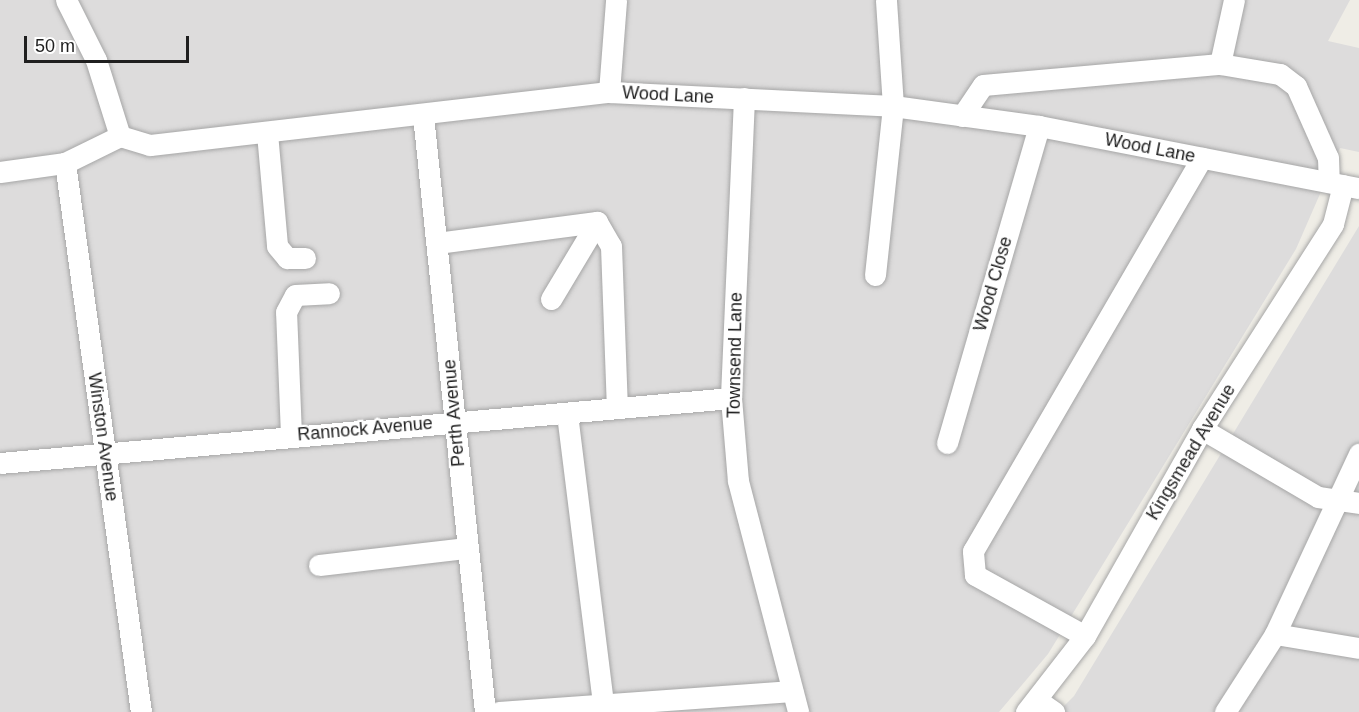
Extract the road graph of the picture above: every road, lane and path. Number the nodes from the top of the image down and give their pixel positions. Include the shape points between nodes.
1 (66, 0) edge
2 (616, 0) edge
3 (886, 0) edge
4 (1234, 0) edge
5 (1220, 64) junction
6 (609, 92) junction
7 (744, 98) junction
8 (893, 106) junction
9 (423, 115) junction
10 (962, 116) junction
11 (1039, 126) junction
12 (267, 133) junction
13 (120, 136) junction
14 (1202, 158) junction
15 (65, 163) junction
16 (0, 172) edge
17 (1344, 185) edge
18 (597, 222) junction
19 (437, 243) junction
20 (305, 258) dead end
21 (875, 275) dead end
22 (329, 293) dead end
23 (551, 299) dead end
24 (731, 398) junction
25 (617, 408) junction
26 (567, 414) junction
27 (455, 422) junction
28 (1202, 429) junction
29 (291, 435) junction
30 (947, 443) dead end
31 (105, 452) junction
32 (1359, 454) edge
33 (0, 463) edge
34 (1348, 502) edge
35 (465, 548) junction
36 (319, 565) dead end
37 (1275, 634) junction
38 (1085, 636) junction
39 (1359, 648) edge
40 (792, 691) junction
41 (603, 704) junction
42 (1039, 708) edge
43 (141, 712) edge
44 (485, 712) edge
45 (499, 712) edge
46 (798, 712) edge
47 (1225, 712) edge

1 - 13 street via 96,60
2 - 6 street
3 - 8 street
4 - 5 street
5 - 10 street via 984,85
5 - 17 street via 1280,74 1296,86
6 - 7 street, Wood Lane
6 - 9 street, Wood Lane
7 - 8 street, Wood Lane
7 - 24 street, Townsend Lane
8 - 10 street, Wood Lane
8 - 21 street
9 - 12 street, Wood Lane
9 - 19 street, Perth Avenue
10 - 11 street, Wood Lane
11 - 14 street, Wood Lane
11 - 30 street, Wood Close
12 - 13 street, Wood Lane via 150,145
12 - 20 street via 277,246 287,258
13 - 15 street
14 - 17 street, Wood Lane
14 - 38 street via 972,551 975,575
15 - 16 street
15 - 31 street, Winston Avenue
17 - 28 street, Kingsmead Avenue via 1333,224
18 - 19 street
18 - 23 street
18 - 25 street via 611,246
19 - 27 street, Perth Avenue
22 - 29 street via 295,295 286,312
24 - 25 street, Rannock Avenue
24 - 40 street, Townsend Lane via 738,481
25 - 26 street, Rannock Avenue
26 - 27 street, Rannock Avenue
26 - 41 street
27 - 29 street, Rannock Avenue
27 - 35 street, Perth Avenue
28 - 34 street via 1318,497
28 - 38 street, Kingsmead Avenue
29 - 31 street, Rannock Avenue
31 - 33 street, Rannock Avenue
31 - 43 street, Winston Avenue
32 - 34 street
34 - 37 street
35 - 36 street
35 - 44 street, Perth Avenue
37 - 39 street
37 - 47 street
38 - 42 street, Kingsmead Avenue
40 - 41 street
40 - 46 street, Townsend Lane
41 - 45 street

